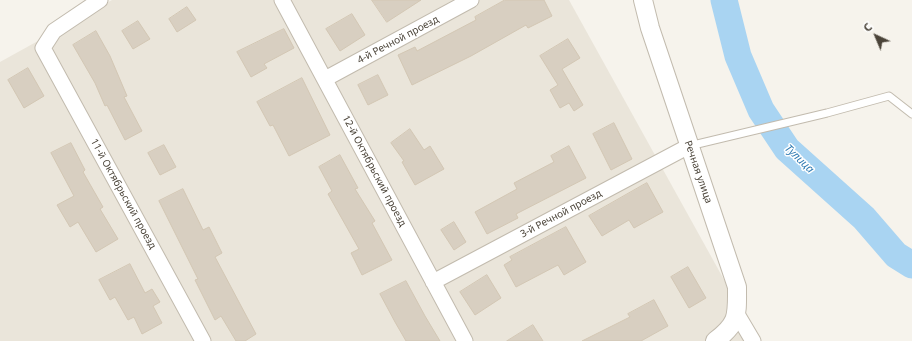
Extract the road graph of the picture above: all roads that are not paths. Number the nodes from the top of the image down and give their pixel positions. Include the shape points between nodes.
1 (100, 0) edge
2 (282, 0) edge
3 (471, 0) edge
4 (643, 0) edge
5 (324, 79) junction
6 (912, 114) edge
7 (689, 146) junction
8 (433, 282) junction
9 (737, 314) junction
10 (203, 341) edge
11 (465, 341) edge
12 (716, 341) edge
13 (753, 341) edge

1 - 10 street, 11-й Октябрьский проезд via 54,30 43,48
2 - 5 street, 12-й Октябрьский проезд
3 - 5 street, 4-й Речной проезд
4 - 7 street, Речная улица
5 - 8 street, 12-й Октябрьский проезд
6 - 7 lane via 889,96
7 - 8 street, 3-й Речной проезд
7 - 9 street, Речная улица via 737,287
8 - 11 street, 12-й Октябрьский проезд
9 - 12 street via 730,330
9 - 13 street

